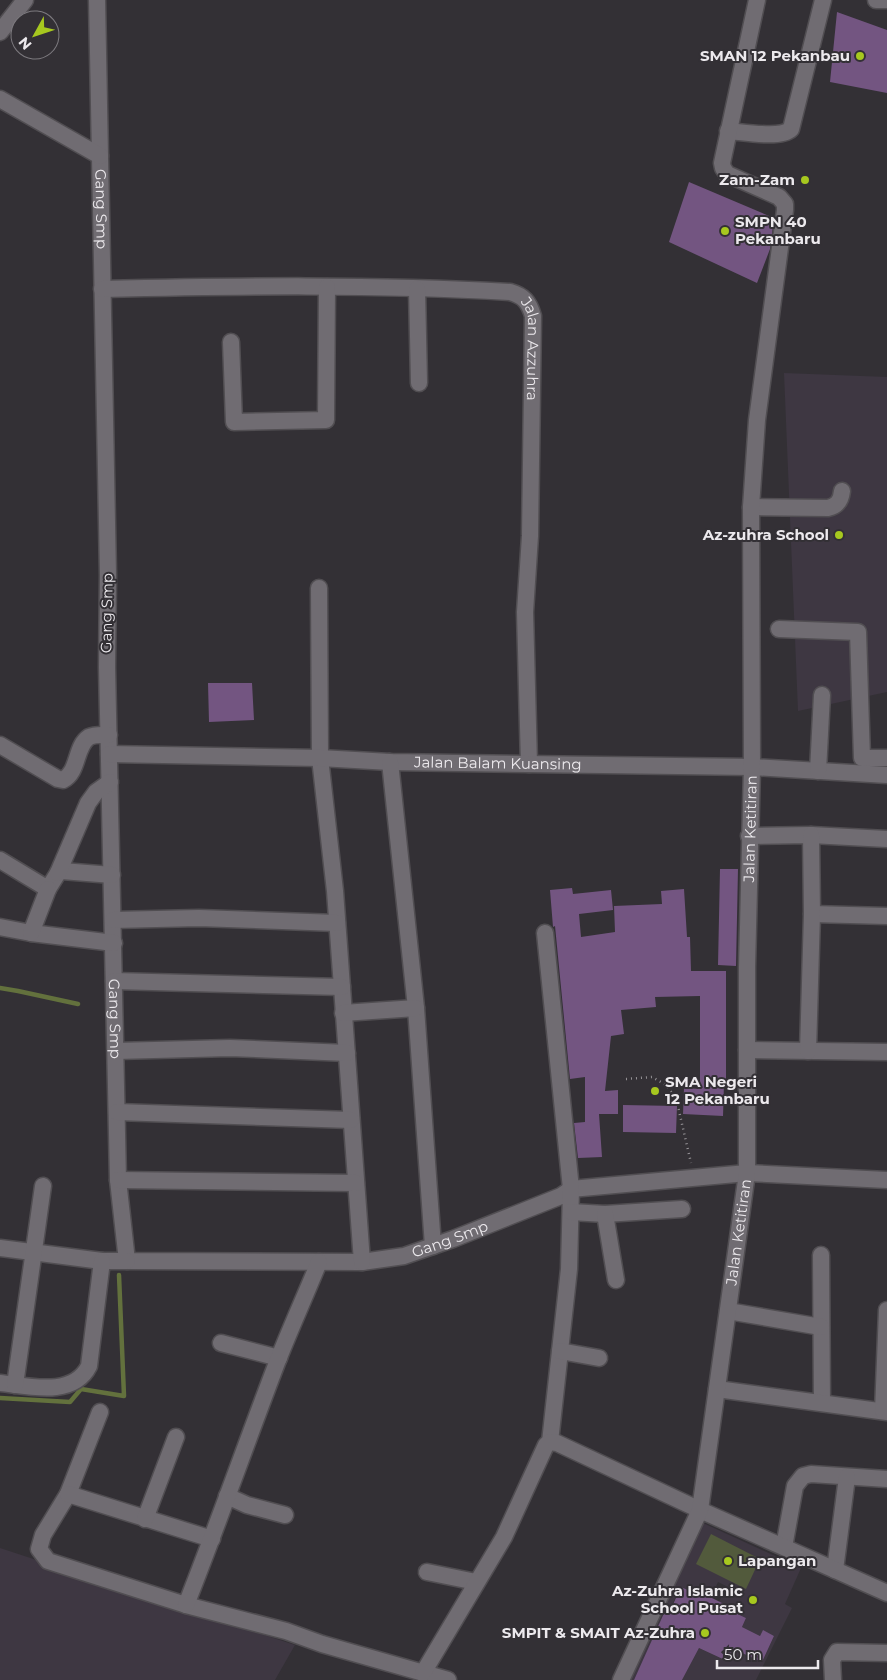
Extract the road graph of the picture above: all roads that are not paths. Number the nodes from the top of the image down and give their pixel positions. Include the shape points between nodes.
1 (25, 0) edge
2 (97, 0) edge
3 (757, 0) edge
4 (823, 0) edge
5 (876, 0) edge
6 (887, 0) edge
7 (0, 32) edge
8 (0, 99) edge
9 (728, 131) junction
10 (100, 156) junction
11 (327, 287) junction
12 (102, 289) junction
13 (417, 289) junction
14 (231, 342) dead end
15 (419, 383) dead end
16 (842, 491) dead end
17 (751, 507) junction
18 (319, 588) dead end
19 (779, 629) dead end
20 (822, 695) dead end
21 (109, 736) junction
22 (0, 745) edge
23 (109, 754) junction
24 (320, 758) junction
25 (887, 758) edge
26 (390, 762) junction
27 (529, 764) junction
28 (752, 767) junction
29 (818, 771) junction
30 (887, 775) edge
31 (110, 782) junction
32 (811, 835) junction
33 (749, 836) junction
34 (887, 839) edge
35 (0, 860) edge
36 (58, 873) junction
37 (112, 875) junction
38 (48, 889) junction
39 (812, 914) junction
40 (887, 916) edge
41 (113, 920) junction
42 (337, 923) junction
43 (0, 927) edge
44 (31, 933) junction
45 (545, 933) dead end
46 (114, 943) junction
47 (114, 980) junction
48 (342, 987) junction
49 (416, 1008) junction
50 (343, 1013) junction
51 (116, 1050) junction
52 (748, 1050) junction
53 (808, 1051) junction
54 (887, 1052) edge
55 (347, 1053) junction
56 (117, 1112) junction
57 (351, 1120) junction
58 (746, 1173) junction
59 (118, 1180) junction
60 (887, 1180) edge
61 (356, 1183) junction
62 (43, 1186) dead end
63 (571, 1189) junction
64 (682, 1209) dead end
65 (571, 1212) junction
66 (605, 1214) junction
67 (433, 1246) junction
68 (0, 1248) edge
69 (33, 1252) junction
70 (821, 1256) dead end
71 (102, 1261) junction
72 (126, 1261) junction
73 (320, 1262) junction
74 (362, 1262) junction
75 (616, 1280) dead end
76 (728, 1310) junction
77 (887, 1310) edge
78 (821, 1327) junction
79 (221, 1344) dead end
80 (560, 1351) junction
81 (279, 1358) junction
82 (599, 1358) dead end
83 (8, 1384) edge
84 (718, 1389) junction
85 (822, 1403) junction
86 (100, 1412) dead end
87 (885, 1412) edge
88 (176, 1437) dead end
89 (550, 1442) junction
90 (846, 1476) junction
91 (887, 1479) edge
92 (68, 1494) junction
93 (227, 1496) junction
94 (700, 1510) junction
95 (285, 1515) dead end
96 (145, 1519) junction
97 (212, 1539) junction
98 (784, 1547) junction
99 (835, 1570) junction
100 (427, 1572) dead end
101 (476, 1582) junction
102 (887, 1593) edge
103 (186, 1606) junction
104 (887, 1653) edge
105 (423, 1673) junction
106 (448, 1680) edge
107 (621, 1680) edge
108 (833, 1680) edge

1 - 7 street
2 - 10 street, Gang Smp
3 - 9 street
4 - 9 street via 791,129 779,134
5 - 6 street
8 - 10 street
9 - 17 street, Jalan Ketitiran via 722,163 724,172 775,194 785,204 757,420
10 - 12 street, Gang Smp
11 - 12 street, Jalan Azzuhra
11 - 13 street, Jalan Azzuhra
11 - 14 street via 326,420 234,422
12 - 21 street, Gang Smp
13 - 15 street
13 - 27 street, Jalan Azzuhra via 510,292 528,302 533,316 530,536 524,612
16 - 17 street via 838,503 828,508
17 - 28 street, Jalan Ketitiran
18 - 24 street
19 - 25 street via 858,632 862,758
20 - 29 street
21 - 22 street via 90,737 84,743 71,775 63,780
21 - 23 street, Gang Smp
23 - 24 street, Jalan Balam Kuansing
23 - 31 street, Gang Smp
24 - 26 street, Jalan Balam Kuansing
24 - 42 street
26 - 27 street, Jalan Balam Kuansing
26 - 49 street
27 - 28 street, Jalan Balam Kuansing
28 - 29 street, Jalan Balam Kuansing
28 - 33 street, Jalan Ketitiran
29 - 30 street, Jalan Balam Kuansing
31 - 36 street via 96,792 88,804
31 - 37 street, Gang Smp
32 - 33 street
32 - 34 street
32 - 39 street
33 - 52 street, Jalan Ketitiran
35 - 38 street
36 - 37 street via 65,870
36 - 38 street
37 - 41 street, Gang Smp
38 - 44 street
39 - 40 street
39 - 53 street
41 - 42 street via 199,918
41 - 46 street, Gang Smp
42 - 48 street
43 - 44 street
44 - 46 street
45 - 63 street
46 - 47 street, Gang Smp
47 - 48 street
47 - 51 street, Gang Smp
48 - 50 street
49 - 50 street
49 - 67 street
50 - 55 street
51 - 55 street via 230,1048
51 - 56 street, Gang Smp
52 - 53 street
52 - 58 street, Jalan Ketitiran
53 - 54 street
55 - 57 street
56 - 57 street
56 - 59 street, Gang Smp
57 - 61 street
58 - 60 street, Gang Smp
58 - 63 street, Gang Smp
58 - 76 street, Jalan Ketitiran
59 - 61 street
59 - 72 street, Gang Smp
61 - 74 street
62 - 69 street
63 - 65 street
63 - 67 street, Gang Smp via 561,1196
64 - 66 street
65 - 66 street
65 - 80 street via 569,1270
66 - 75 street
67 - 74 street, Gang Smp via 404,1256
68 - 69 street
69 - 71 street
69 - 83 street
70 - 78 street
71 - 72 street
71 - 83 street via 89,1366 85,1373 69,1384 54,1388
72 - 73 street, Gang Smp
73 - 74 street, Gang Smp
73 - 81 street
76 - 78 street
76 - 84 street, Jalan Ketitiran
77 - 87 street
78 - 85 street
79 - 81 street
80 - 82 street
80 - 89 street
81 - 93 street
84 - 85 street
84 - 94 street, Jalan Ketitiran
85 - 87 street
86 - 92 street
88 - 96 street
89 - 94 street
89 - 101 street via 504,1537
90 - 91 street
90 - 98 street via 810,1474 800,1478 795,1486
90 - 99 street
92 - 96 street
92 - 103 street via 43,1535 39,1549 48,1561
93 - 95 street
93 - 97 street
94 - 98 street
94 - 107 street, Jalan Ketitiran
96 - 97 street
97 - 103 street
98 - 99 street
99 - 102 street
100 - 101 street
101 - 105 street
103 - 105 street via 286,1631
104 - 108 street via 837,1652 832,1660
105 - 106 street

